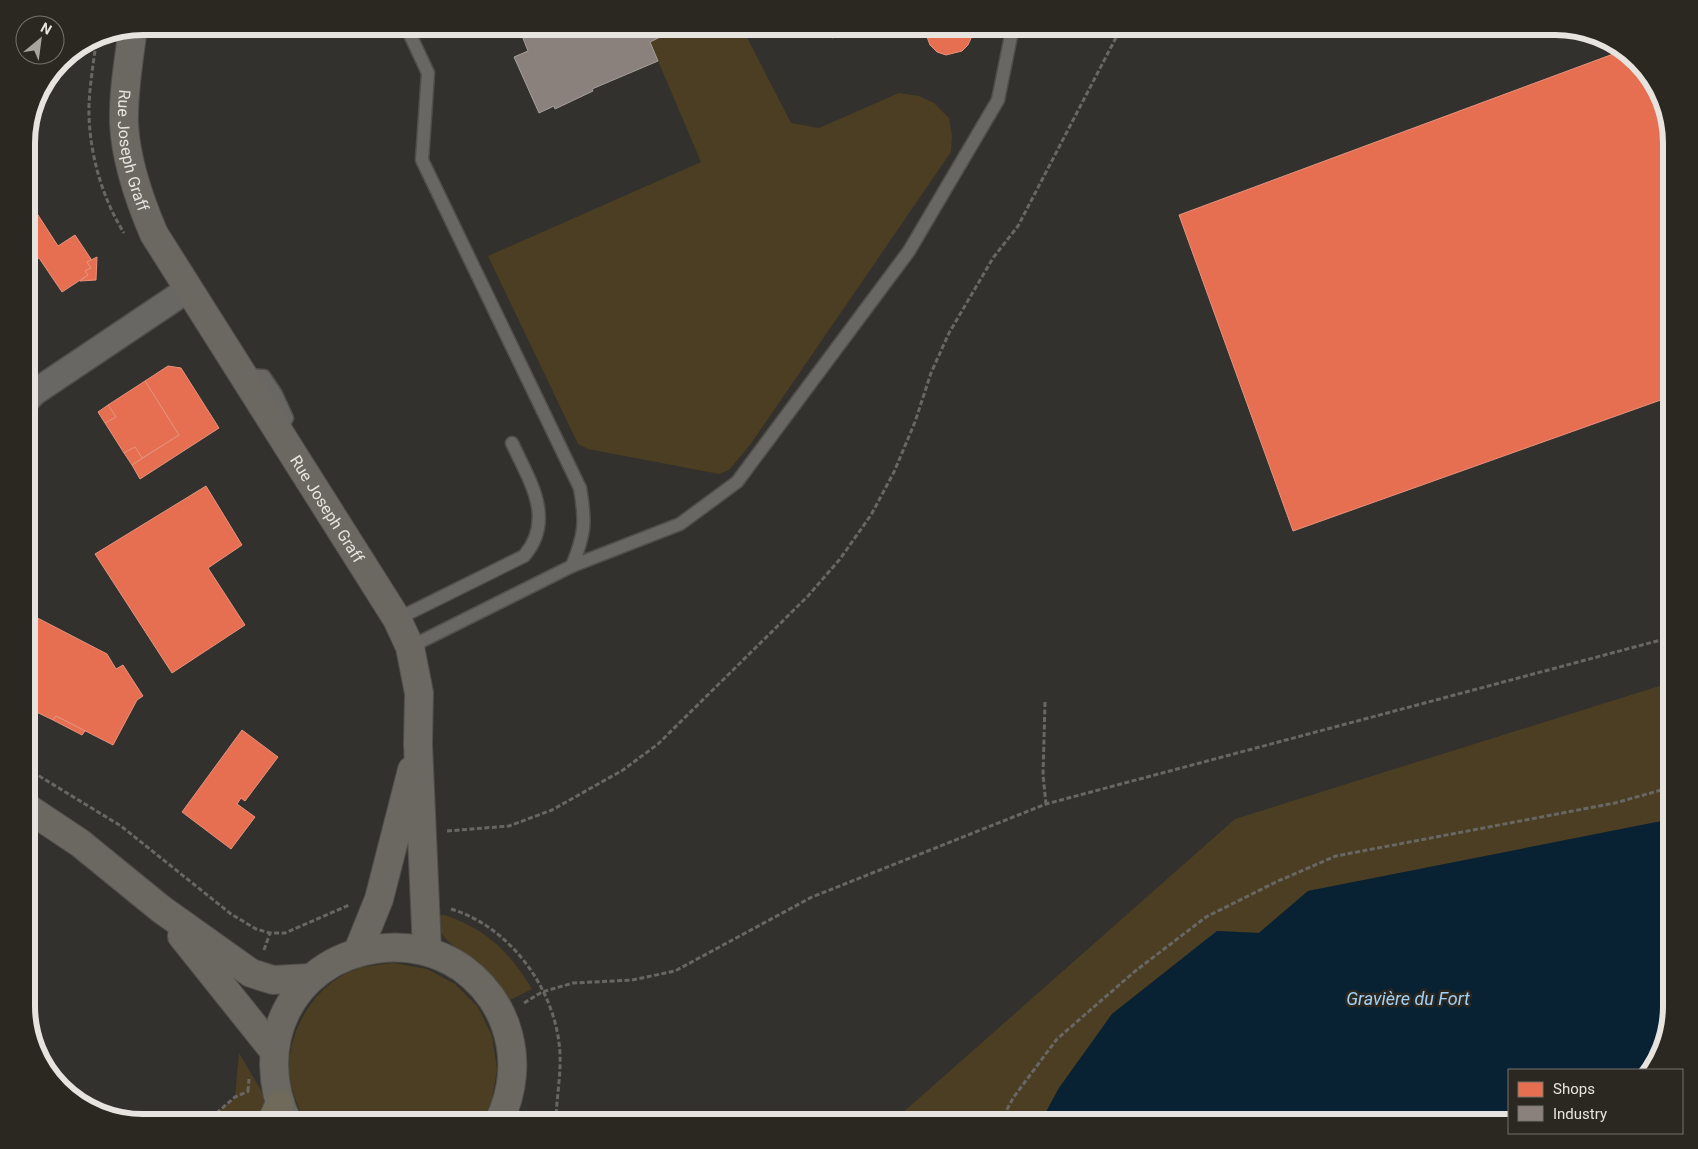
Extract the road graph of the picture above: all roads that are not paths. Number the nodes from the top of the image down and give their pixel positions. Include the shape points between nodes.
1 (410, 35) edge
2 (1011, 35) edge
3 (132, 36) edge
4 (187, 290) junction
5 (35, 392) edge
6 (512, 443) dead end
7 (572, 566) junction
8 (397, 619) junction
9 (410, 647) junction
10 (418, 744) junction
11 (35, 814) edge
12 (161, 910) junction
13 (358, 951) junction
14 (427, 951) junction
15 (311, 978) junction
16 (274, 1051) junction
17 (280, 1114) edge
18 (503, 1114) edge

1 - 7 lane via 428,73 422,160 580,488 583,538
2 - 7 lane via 998,100 909,251 737,482 680,524
3 - 4 street, Rue Joseph Graff via 124,123 128,159 154,234
4 - 5 street
4 - 8 street, Rue Joseph Graff
6 - 8 lane via 538,499 539,530 534,544 524,556
7 - 9 lane
8 - 9 street, Rue Joseph Graff
9 - 10 street, Rue Joseph Graff via 419,693
10 - 13 street, Rue Joseph Graff via 379,899
10 - 14 street, Rue Joseph Graff
11 - 12 street via 80,843
12 - 15 street via 251,973 273,980
12 - 16 street
13 - 14 street via 392,946
13 - 15 street via 333,962
14 - 18 street via 472,975 502,1015 510,1038 513,1062 511,1087
15 - 16 street via 293,1000 280,1024
16 - 17 street

